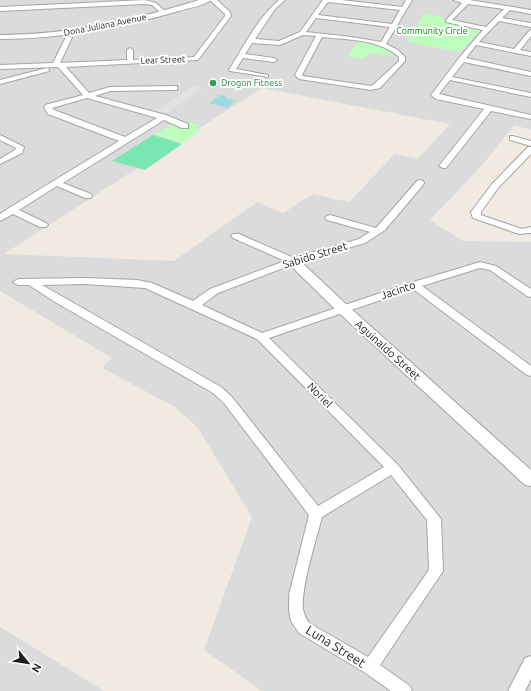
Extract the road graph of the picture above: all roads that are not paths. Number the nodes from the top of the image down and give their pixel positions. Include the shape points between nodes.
1 (207, 0) edge
2 (213, 0) edge
3 (282, 0) edge
4 (326, 0) edge
5 (409, 0) edge
6 (456, 0) edge
7 (145, 1) edge
8 (467, 2) junction
9 (509, 8) junction
10 (0, 9) edge
11 (403, 9) junction
12 (531, 12) edge
13 (164, 13) junction
14 (314, 16) junction
15 (499, 19) junction
16 (531, 24) edge
17 (393, 26) junction
18 (487, 29) junction
19 (531, 32) edge
20 (71, 33) junction
21 (302, 33) junction
22 (320, 35) junction
23 (0, 37) edge
24 (252, 42) junction
25 (474, 42) junction
26 (383, 44) junction
27 (130, 50) dead end
28 (516, 50) junction
29 (531, 54) edge
30 (241, 56) junction
31 (461, 59) junction
32 (274, 60) dead end
33 (130, 61) junction
34 (58, 66) junction
35 (0, 67) edge
36 (531, 74) edge
37 (266, 76) dead end
38 (448, 78) junction
39 (0, 82) edge
40 (174, 88) dead end
41 (531, 95) edge
42 (88, 96) junction
43 (489, 108) junction
44 (163, 117) junction
45 (531, 117) edge
46 (185, 126) dead end
47 (0, 137) edge
48 (512, 138) dead end
49 (126, 140) junction
50 (531, 144) edge
51 (531, 149) edge
52 (0, 162) edge
53 (443, 166) dead end
54 (56, 183) junction
55 (420, 183) dead end
56 (88, 196) dead end
57 (12, 210) junction
58 (0, 218) edge
59 (330, 218) dead end
60 (43, 225) dead end
61 (531, 230) edge
62 (378, 231) junction
63 (236, 236) dead end
64 (293, 261) junction
65 (18, 282) dead end
66 (31, 282) junction
67 (414, 285) junction
68 (530, 291) edge
69 (194, 305) junction
70 (343, 309) junction
71 (261, 337) junction
72 (531, 372) edge
73 (392, 468) junction
74 (531, 480) edge
75 (316, 514) junction
76 (531, 663) edge
77 (370, 668) junction
78 (404, 691) edge
79 (516, 691) edge

1 - 13 street, Dona Juliana Avenue
2 - 33 street, Lear Street via 228,13 228,16 196,59
3 - 24 street via 273,8
4 - 11 street
4 - 14 street
5 - 11 street
6 - 8 street
7 - 10 street
7 - 13 street via 154,4
8 - 9 street
8 - 18 street via 448,22
9 - 12 street
9 - 15 street
11 - 17 street
13 - 20 street, Dona Juliana Avenue
14 - 17 street
14 - 21 street
15 - 16 street
15 - 18 street
17 - 26 street
18 - 25 street
19 - 28 street
20 - 23 street, Dona Juliana Avenue
20 - 34 street
21 - 22 street
21 - 24 street via 280,43
22 - 26 street
22 - 26 street via 298,75 301,78 366,89 375,87 402,61 398,53
24 - 30 street
25 - 28 street
25 - 31 street
27 - 33 street
28 - 29 street
30 - 32 street
30 - 37 street via 232,70
31 - 36 street
31 - 38 street
33 - 34 street, Lear Street
34 - 35 street
34 - 39 street
34 - 42 street
38 - 41 street
38 - 43 street via 435,95
40 - 42 street via 110,89
42 - 44 street
42 - 49 street via 48,107 51,112
43 - 45 street
43 - 53 street
44 - 46 street
44 - 49 street
47 - 52 street via 20,147 19,151
48 - 50 street
49 - 54 street
51 - 61 street via 495,186 476,212 476,216 481,220 522,232
54 - 56 street
54 - 57 street
55 - 62 street, Sabido Street
57 - 58 street
57 - 60 street
59 - 62 street
62 - 64 street, Sabido Street via 362,241
63 - 64 street, Aguinaldo Street
64 - 69 street, Sabido Street via 214,291
64 - 70 street, Aguinaldo Street
65 - 66 street, Noriel
66 - 69 street, Noriel via 137,283 148,285
66 - 75 street via 217,390 228,400
67 - 68 street, Jacinto via 480,264 493,268
67 - 70 street, Jacinto
67 - 72 street
69 - 71 street, Noriel
70 - 71 street, Jacinto
70 - 74 street, Aguinaldo Street
71 - 73 street, Noriel
73 - 75 street
73 - 77 street, Noriel via 434,519 436,571
75 - 77 street, Luna Street via 296,595 299,621 304,628
76 - 79 street
77 - 78 street, Luna Street

